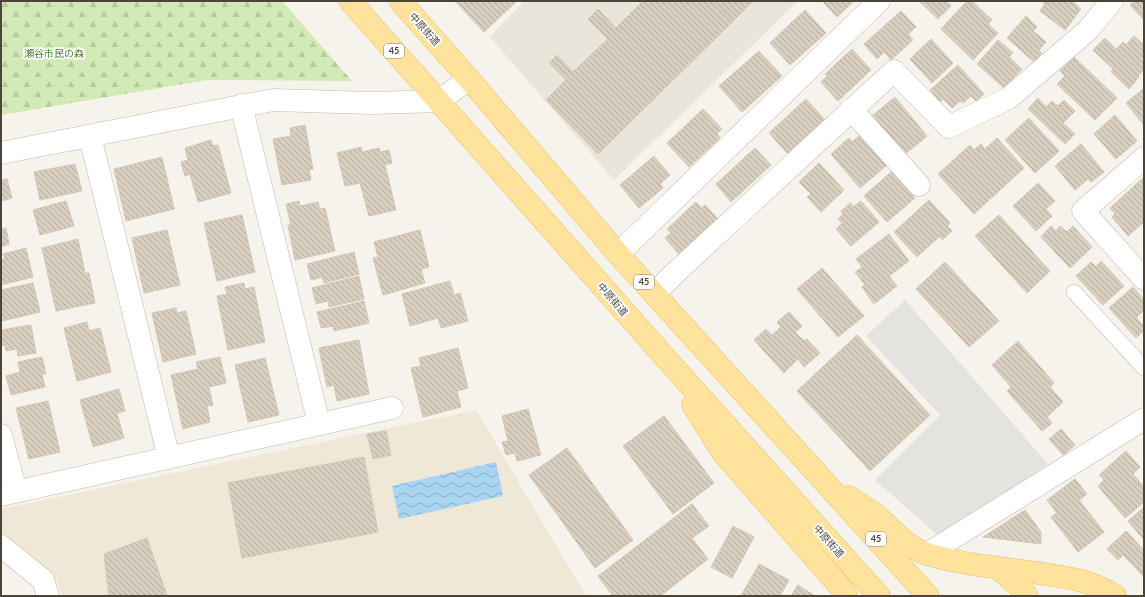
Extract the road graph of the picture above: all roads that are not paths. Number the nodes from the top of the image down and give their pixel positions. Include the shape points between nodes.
1 (350, 1) edge
2 (400, 1) edge
3 (879, 1) edge
4 (1112, 1) edge
5 (468, 79) junction
6 (439, 101) junction
7 (241, 105) junction
8 (851, 109) junction
9 (90, 136) junction
10 (1, 153) edge
11 (1144, 158) edge
12 (919, 185) dead end
13 (618, 254) junction
14 (1144, 279) edge
15 (1074, 292) dead end
16 (654, 294) junction
17 (662, 354) junction
18 (1144, 368) edge
19 (392, 408) dead end
20 (1144, 419) edge
21 (319, 424) junction
22 (1, 435) edge
23 (169, 458) junction
24 (824, 482) junction
25 (8, 493) edge
26 (1, 546) edge
27 (927, 554) junction
28 (996, 567) junction
29 (48, 596) edge
30 (846, 596) edge
31 (879, 596) edge
32 (928, 596) edge
33 (1028, 596) edge
34 (1116, 596) edge

1 - 6 main road, 中原街道 / 45
2 - 5 main road, 中原街道 / 45
3 - 13 street
4 - 8 street via 1088,30 1009,98 949,127 894,71
5 - 6 street
5 - 13 main road, 中原街道 / 45
6 - 7 street via 371,103 273,100
6 - 17 main road, 中原街道 / 45
7 - 9 street
7 - 21 street
8 - 12 street
8 - 16 street
9 - 10 street
9 - 23 street
11 - 14 street via 1083,211
13 - 16 main road, 中原街道 / 45
15 - 18 lane
16 - 24 main road, 中原街道 / 45
17 - 30 main road via 723,452
17 - 31 main road, 中原街道 / 45
19 - 21 street
20 - 27 street
21 - 23 street
22 - 25 street
23 - 25 street
24 - 27 main road via 875,515 915,549
24 - 32 main road, 中原街道 / 45
26 - 29 street via 43,580
27 - 28 main road
28 - 33 main road
28 - 34 main road via 1080,580 1102,587

